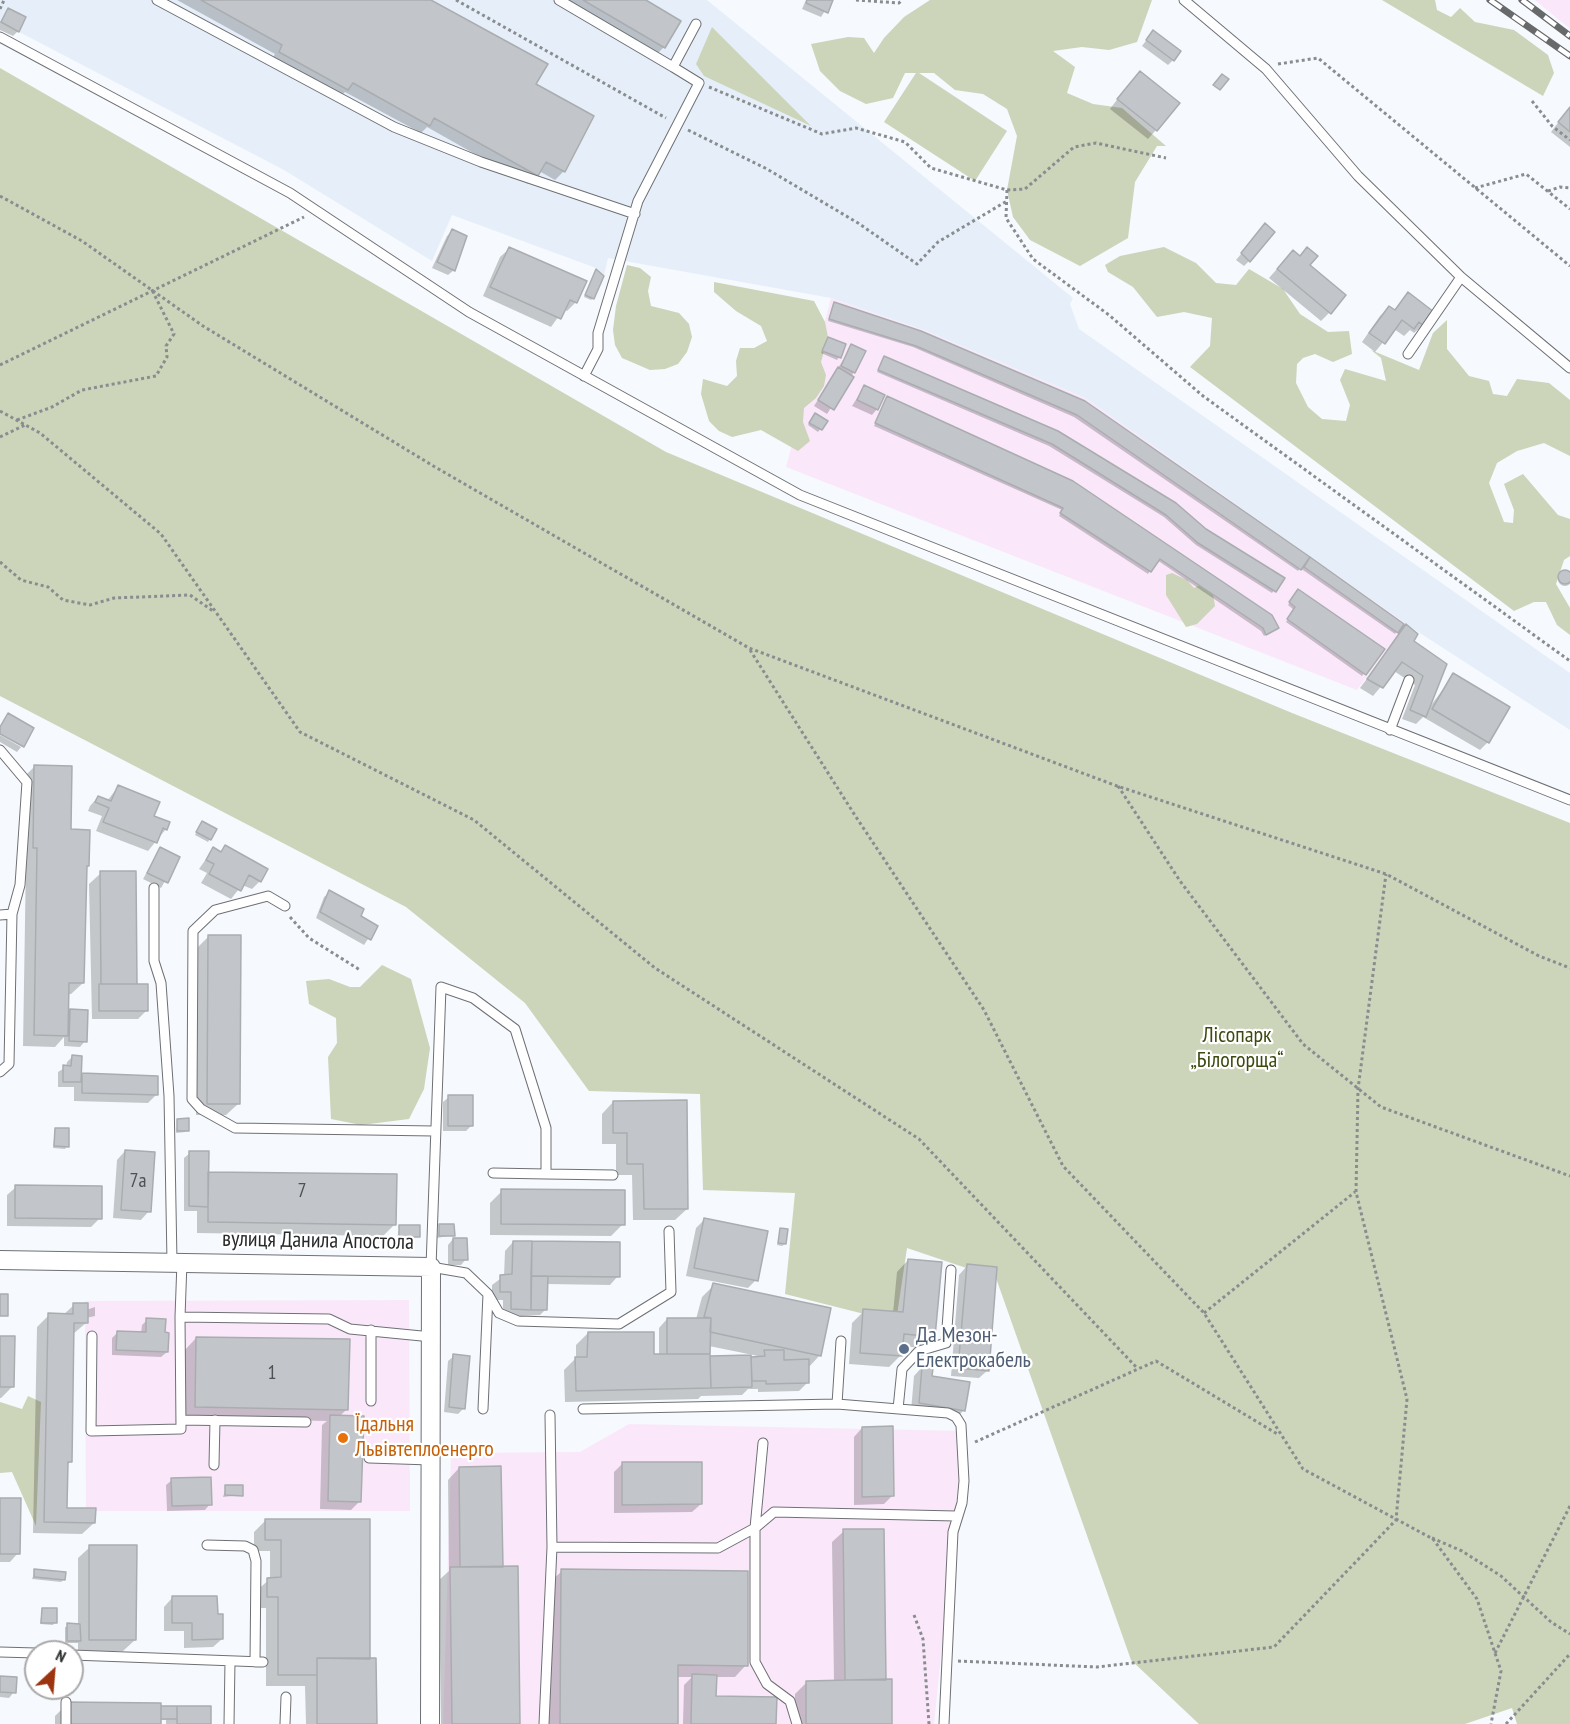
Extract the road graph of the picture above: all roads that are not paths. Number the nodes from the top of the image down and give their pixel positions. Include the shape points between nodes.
1 (157, 0) edge
2 (559, 0) edge
3 (1184, 0) edge
4 (696, 24) dead end
5 (0, 37) edge
6 (674, 67) junction
7 (635, 214) junction
8 (1461, 277) junction
9 (1408, 354) dead end
10 (1570, 368) edge
11 (584, 376) junction
12 (1409, 680) dead end
13 (1390, 730) junction
14 (0, 750) edge
15 (1570, 800) edge
16 (154, 888) dead end
17 (285, 906) road end
18 (12, 914) junction
19 (0, 915) edge
20 (0, 1072) edge
21 (434, 1131) junction
22 (493, 1173) dead end
23 (546, 1174) junction
24 (613, 1175) dead end
25 (669, 1231) dead end
26 (0, 1260) edge
27 (177, 1262) junction
28 (431, 1267) junction
29 (951, 1270) dead end
30 (488, 1294) junction
31 (180, 1317) junction
32 (371, 1330) junction
33 (92, 1336) dead end
34 (432, 1337) junction
35 (841, 1341) dead end
36 (371, 1401) dead end
37 (837, 1404) junction
38 (483, 1409) dead end
39 (583, 1409) dead end
40 (898, 1409) junction
41 (550, 1415) dead end
42 (180, 1420) junction
43 (215, 1420) junction
44 (306, 1422) dead end
45 (764, 1443) dead end
46 (369, 1458) dead end
47 (431, 1460) junction
48 (214, 1465) dead end
49 (956, 1516) junction
50 (755, 1528) junction
51 (207, 1545) dead end
52 (552, 1547) junction
53 (0, 1652) edge
54 (24, 1653) edge
55 (84, 1655) edge
56 (230, 1661) junction
57 (286, 1697) dead end
58 (66, 1702) dead end
59 (66, 1724) edge
60 (229, 1724) edge
61 (285, 1724) edge
62 (430, 1724) edge
63 (544, 1724) edge
64 (797, 1724) edge
65 (944, 1724) edge

1 - 7 lane via 394,127 481,162
2 - 6 lane
3 - 8 lane via 1266,69 1358,176
4 - 6 lane
5 - 11 lane via 290,193 469,312
6 - 7 lane via 699,82 652,170
7 - 11 lane via 598,333 598,349
8 - 9 lane
8 - 10 lane
11 - 13 lane via 800,495
12 - 13 lane
13 - 15 lane
14 - 18 lane via 27,782 20,885
16 - 27 lane via 154,961 161,982
17 - 21 lane via 268,897 215,910 193,931 192,1099 201,1109 235,1128
18 - 19 lane
18 - 20 lane via 9,1064
21 - 23 lane via 441,987 473,998 515,1029 546,1128
21 - 28 lane
22 - 23 lane
23 - 24 lane
25 - 30 lane via 671,1292 619,1324 518,1321 499,1313
26 - 27 street, вулиця Данила Апостола
27 - 28 street, вулиця Данила Апостола
27 - 31 lane
28 - 30 lane via 466,1273
28 - 34 street, вулиця Данила Апостола
29 - 40 lane via 946,1343 919,1351 902,1369
30 - 38 lane
31 - 32 lane via 329,1319 350,1329
31 - 42 lane
32 - 34 lane
32 - 36 lane
33 - 42 lane via 91,1431 181,1429
34 - 47 street, вулиця Данила Апостола
35 - 37 lane
37 - 39 lane
37 - 40 lane
40 - 49 lane via 948,1413 961,1425 962,1503
41 - 52 lane
42 - 43 lane
43 - 44 lane
43 - 48 lane
45 - 50 lane
46 - 47 lane
47 - 62 street, вулиця Данила Апостола
49 - 50 lane via 774,1512
49 - 65 lane
50 - 52 lane via 718,1548
50 - 64 lane via 755,1662 767,1684 790,1701
51 - 56 lane via 245,1546 255,1555 259,1662
52 - 63 lane
53 - 54 lane
55 - 56 lane
56 - 60 lane
57 - 61 lane
58 - 59 lane

